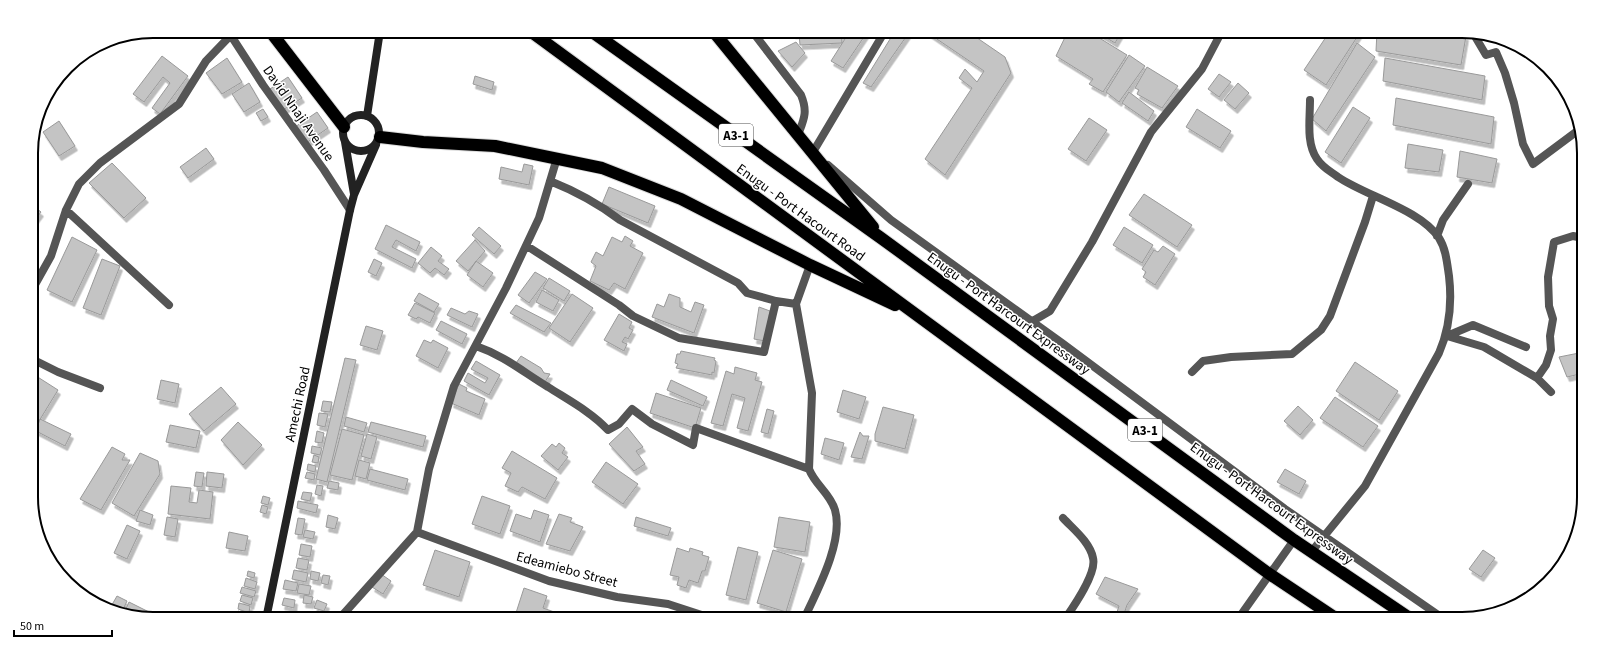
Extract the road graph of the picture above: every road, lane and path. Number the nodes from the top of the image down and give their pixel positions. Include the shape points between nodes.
1 (225, 38) edge
2 (232, 38) edge
3 (275, 38) edge
4 (379, 38) edge
5 (540, 38) edge
6 (601, 38) edge
7 (719, 38) edge
8 (757, 38) edge
9 (881, 38) edge
10 (1218, 38) edge
11 (1477, 39) edge
12 (1310, 100) dead end
13 (367, 116) junction
14 (344, 127) junction
15 (1575, 132) edge
16 (798, 135) junction
17 (344, 140) junction
18 (378, 141) junction
19 (813, 152) junction
20 (557, 158) junction
21 (550, 181) junction
22 (1468, 184) dead end
23 (354, 195) junction
24 (1373, 196) junction
25 (66, 210) junction
26 (350, 210) junction
27 (1437, 236) junction
28 (1577, 237) edge
29 (881, 238) junction
30 (526, 246) junction
31 (810, 265) junction
32 (38, 279) edge
33 (776, 301) junction
34 (796, 304) junction
35 (169, 305) dead end
36 (920, 317) junction
37 (1031, 322) junction
38 (1447, 336) junction
39 (476, 346) junction
40 (1526, 347) dead end
41 (38, 362) edge
42 (1192, 372) dead end
43 (1537, 378) junction
44 (100, 388) dead end
45 (1551, 392) dead end
46 (809, 469) junction
47 (1063, 518) dead end
48 (417, 532) junction
49 (1324, 536) junction
50 (1294, 540) junction
51 (1312, 551) junction
52 (1268, 573) junction
53 (267, 612) edge
54 (345, 612) edge
55 (693, 612) edge
56 (807, 612) edge
57 (1069, 612) edge
58 (1243, 612) edge
59 (1326, 612) edge
60 (1401, 612) edge
61 (1434, 612) edge

1 - 25 street via 206,61 179,104 90,172 79,184
2 - 26 street, David Nnaji Avenue
3 - 14 highway
4 - 13 main road
5 - 36 highway, Enugu - Port Hacourt Road
6 - 29 highway, Enugu - Port Harcourt Expressway / A3-1
7 - 16 highway
8 - 16 street via 801,96 806,107
9 - 19 street
10 - 37 street via 1202,69 1151,132 1092,242 1050,311
11 - 15 street via 1486,55 1496,52 1510,88 1523,144 1533,164
12 - 24 street via 1310,140 1317,159 1349,184
13 - 14 main road via 353,117
13 - 18 main road via 377,124
14 - 17 main road
16 - 19 highway
17 - 18 main road via 353,150 361,152 369,150
17 - 23 main road
18 - 20 highway via 495,146
18 - 23 main road, Amechi Road
19 - 29 highway
19 - 37 street via 891,220
20 - 21 street
20 - 31 highway via 602,168 680,199
21 - 30 street via 539,218
21 - 33 street via 566,187 620,220 738,283 747,293
22 - 27 street via 1443,220
23 - 26 main road, Amechi Road
24 - 27 street via 1419,218
24 - 42 street via 1330,316 1321,330 1292,354 1202,360
25 - 32 street via 51,256
25 - 35 street
26 - 53 main road, Amechi Road
27 - 38 street via 1445,253 1450,284 1450,322
28 - 43 street via 1554,242 1548,277 1549,306 1553,319 1551,350 1546,365
29 - 50 highway, Enugu - Port Harcourt Expressway / A3-1
30 - 33 street via 579,278 633,316 679,338 764,352
30 - 39 street
31 - 34 street
31 - 36 highway
33 - 34 street
34 - 46 street via 812,393
36 - 52 highway
37 - 49 street via 1278,505
38 - 40 street via 1473,325
38 - 43 street via 1484,347
38 - 49 street via 1365,486
39 - 46 street via 497,354 523,370 596,417 608,430 619,424 632,409 652,424 693,445 696,428
39 - 48 street via 454,386 446,407 429,469
41 - 44 street
43 - 45 street
46 - 56 street via 812,477 829,495 836,511 837,523 829,565
47 - 57 street via 1085,541 1093,557 1093,570
48 - 54 street
48 - 55 street, Edeamiebo Street via 549,581 617,597 668,604
49 - 51 street
49 - 61 street
50 - 51 highway, Enugu - Port Harcourt Expressway / A3-1
50 - 52 street
51 - 60 highway, Enugu - Port Harcourt Expressway / A3-1
52 - 58 street
52 - 59 highway

